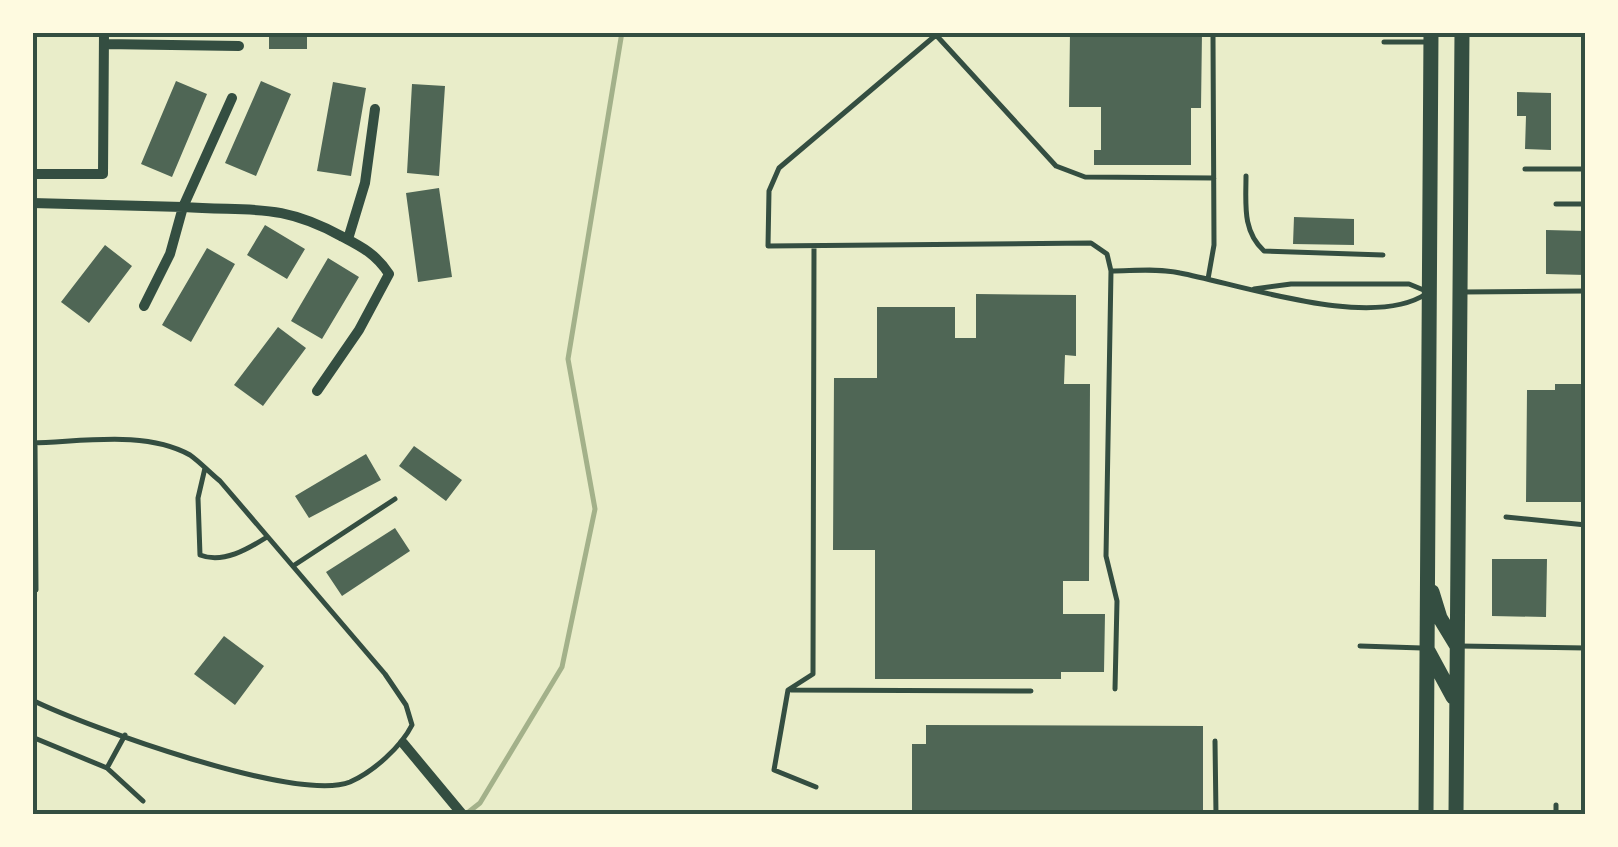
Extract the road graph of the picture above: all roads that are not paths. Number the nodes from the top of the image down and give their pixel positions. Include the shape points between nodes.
1 (1462, 32) edge
2 (1431, 37) edge
3 (104, 38) edge
4 (1213, 38) dead end
5 (1384, 42) dead end
6 (239, 46) dead end
7 (232, 98) dead end
8 (374, 110) dead end
9 (1525, 169) dead end
10 (1586, 169) edge
11 (32, 174) edge
12 (1246, 176) dead end
13 (1214, 178) junction
14 (32, 203) edge
15 (1556, 204) dead end
16 (1586, 204) edge
17 (183, 208) junction
18 (348, 239) junction
19 (814, 246) junction
20 (1383, 256) dead end
21 (1110, 271) junction
22 (1208, 279) junction
23 (1251, 290) junction
24 (1586, 291) edge
25 (1428, 292) junction
26 (1460, 292) junction
27 (144, 306) dead end
28 (317, 391) dead end
29 (34, 444) edge
30 (204, 468) junction
31 (395, 499) dead end
32 (1506, 518) dead end
33 (1586, 525) edge
34 (267, 536) junction
35 (293, 566) junction
36 (1427, 578) junction
37 (36, 590) dead end
38 (1360, 646) dead end
39 (1458, 646) junction
40 (1586, 648) edge
41 (1427, 649) junction
42 (1116, 689) dead end
43 (788, 690) junction
44 (1031, 691) dead end
45 (32, 700) edge
46 (1457, 705) junction
47 (125, 735) junction
48 (32, 737) edge
49 (1215, 742) dead end
50 (403, 743) junction
51 (107, 768) junction
52 (816, 787) dead end
53 (143, 801) dead end
54 (1556, 806) dead end
55 (462, 814) edge
56 (1216, 814) edge
57 (1426, 814) edge
58 (1456, 814) edge
59 (1556, 814) edge

1 - 26 main road
2 - 5 lane
2 - 25 main road
3 - 6 street
3 - 11 street via 104,174
4 - 13 lane
7 - 17 street
8 - 18 street via 365,182
9 - 10 lane
12 - 20 lane via 1246,220 1264,251
13 - 19 lane via 1084,177 1056,166 936,35 778,168 769,192 768,246
13 - 22 lane
14 - 17 street
15 - 16 lane
17 - 18 street via 272,208
17 - 27 street
18 - 28 street via 376,255 390,274
19 - 21 lane via 1091,243 1107,254
19 - 43 lane via 813,674
21 - 22 lane
21 - 42 lane via 1106,556 1117,601
22 - 23 lane
23 - 25 lane via 1409,284
23 - 25 lane via 1305,304 1408,305
24 - 26 lane
25 - 26 main road
25 - 36 main road
26 - 39 main road
29 - 30 lane via 98,439 166,446
29 - 37 lane
30 - 34 lane
30 - 34 lane via 200,555 236,553
31 - 35 lane
32 - 33 lane
34 - 35 lane
35 - 50 lane via 406,705 412,725
36 - 39 main road
36 - 41 main road
38 - 41 lane
39 - 40 lane
39 - 46 main road
41 - 46 main road
41 - 57 main road
43 - 44 lane
43 - 52 lane via 774,770
45 - 47 lane
46 - 58 main road
47 - 50 lane via 265,779 316,786 350,782
47 - 51 lane
48 - 51 lane
49 - 56 lane
50 - 55 street
51 - 53 lane
54 - 59 lane

